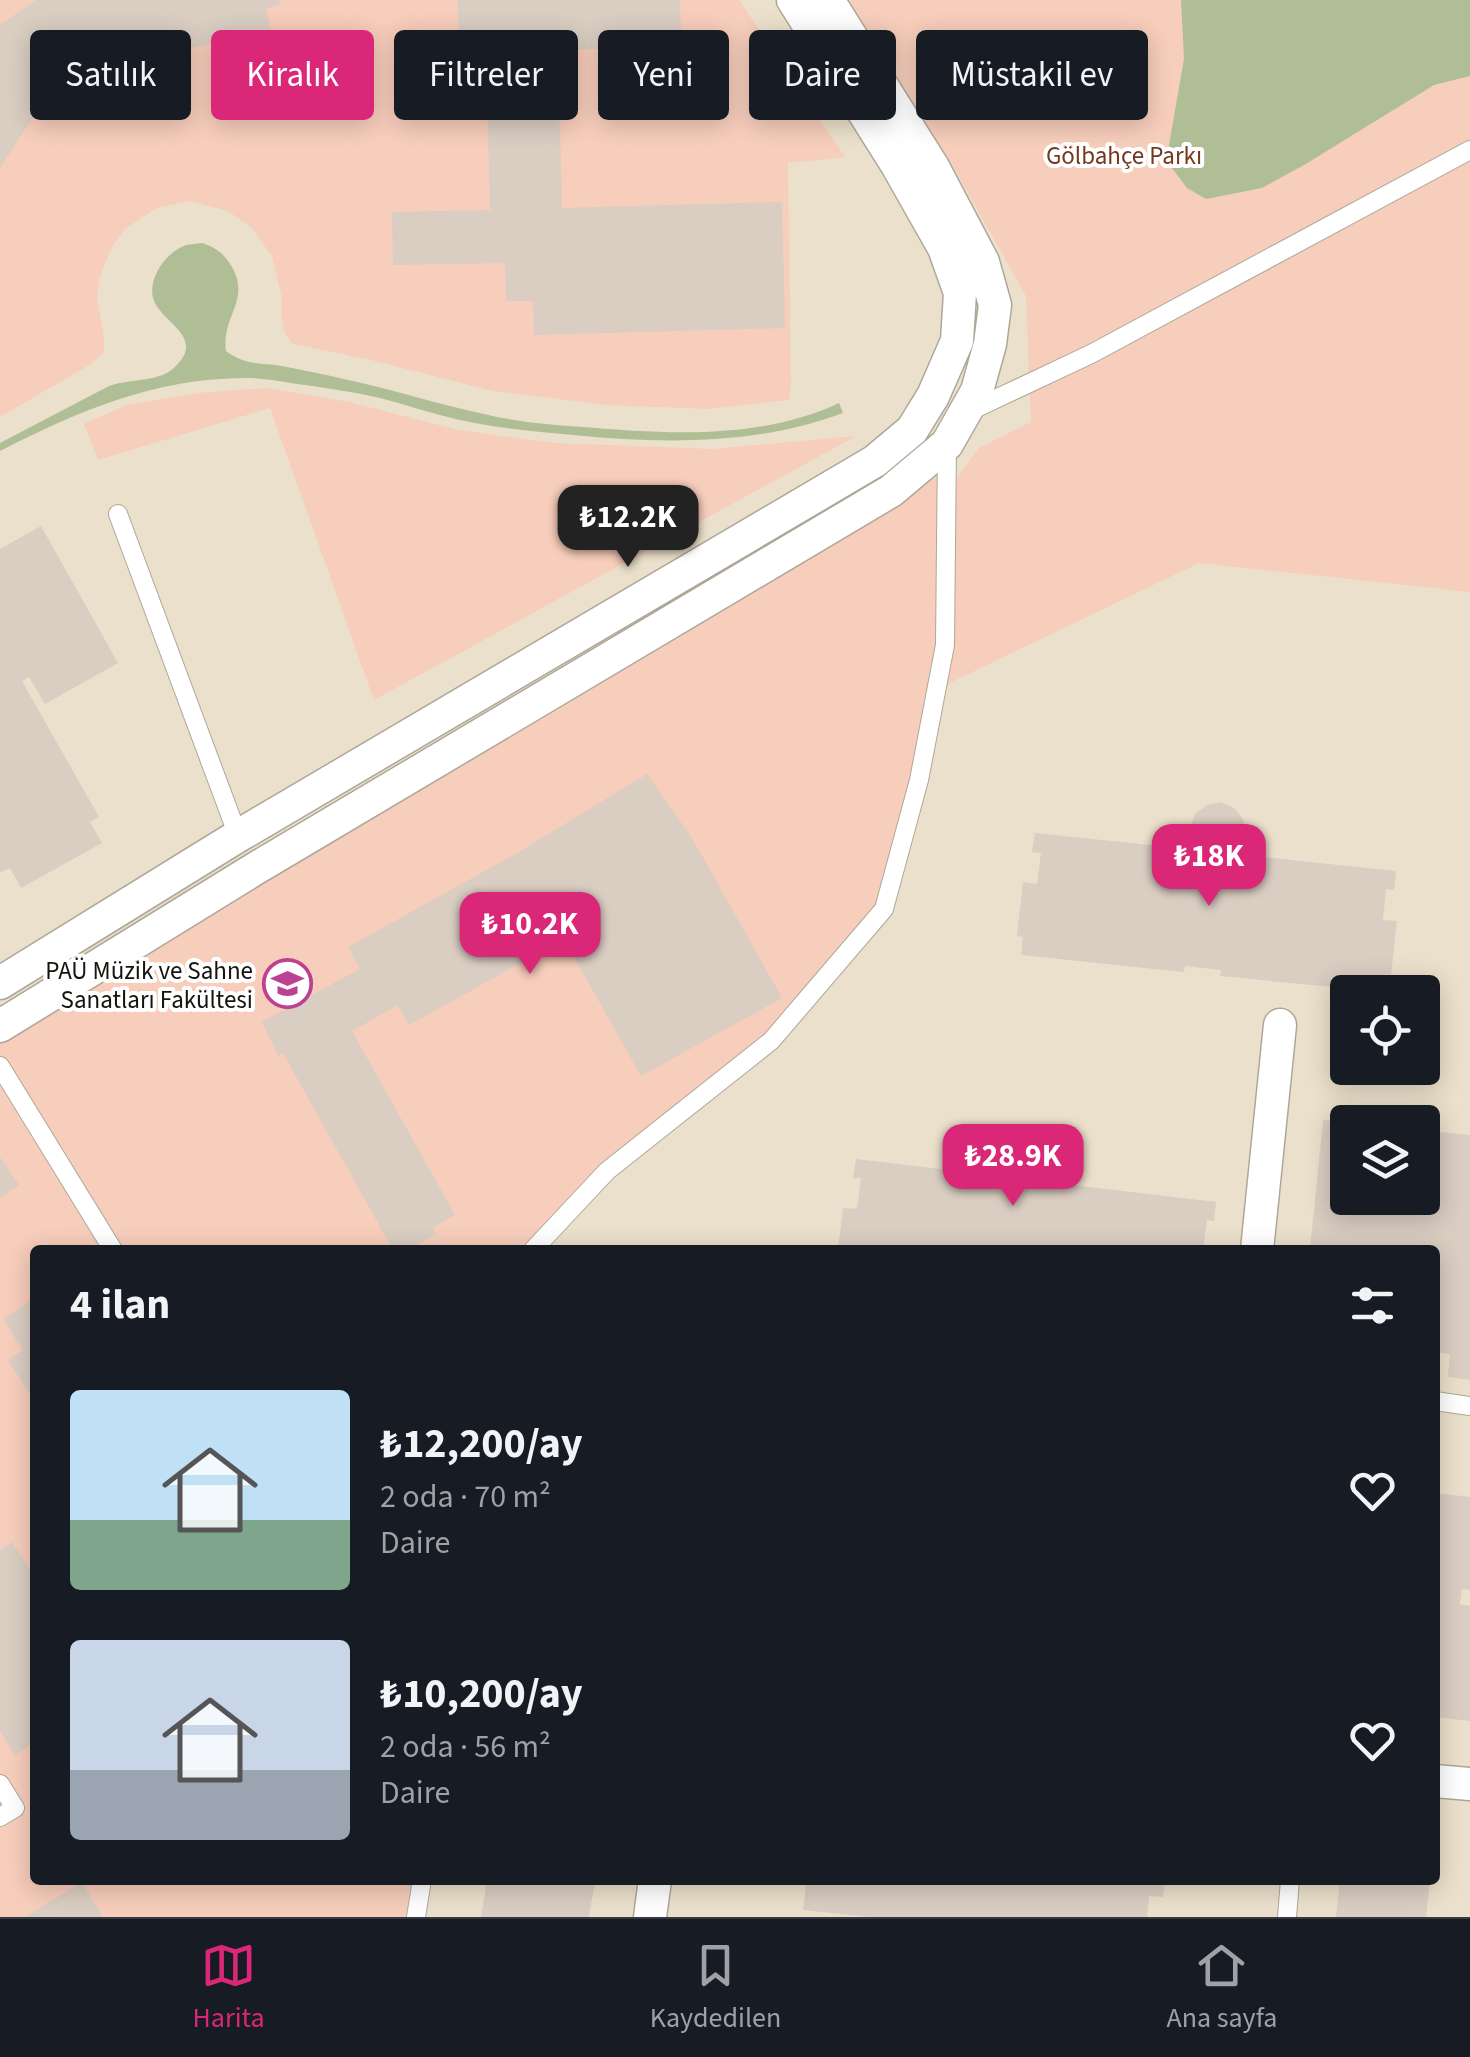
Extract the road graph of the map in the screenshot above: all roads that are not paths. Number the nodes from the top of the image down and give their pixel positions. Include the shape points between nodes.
1 (793, 0) edge
2 (828, 0) edge
3 (1470, 150) edge
4 (964, 414) junction
5 (947, 444) junction
6 (118, 514) dead end
7 (238, 836) junction
8 (253, 870) junction
9 (0, 983) edge
10 (1280, 1025) dead end
11 (0, 1026) edge
12 (0, 1066) edge
13 (109, 1245) edge
14 (539, 1245) edge
15 (1258, 1245) edge
16 (1440, 1403) edge
17 (1470, 1406) edge
18 (1440, 1781) edge
19 (0, 1784) edge
20 (1470, 1784) edge
21 (0, 1817) edge
22 (421, 1885) edge
23 (654, 1885) edge
24 (1290, 1885) edge
25 (416, 1917) edge
26 (650, 1917) edge
27 (1287, 1917) edge

1 - 7 street via 897,165 944,248 960,294 957,340 912,430 858,472
2 - 4 street via 933,167 983,262 995,305 977,392
3 - 4 lane via 1091,354
4 - 5 street
5 - 8 street via 892,491
5 - 14 lane via 945,645 919,780 884,909 771,1041 607,1171
6 - 7 lane
7 - 8 street
7 - 9 street
8 - 11 street
10 - 15 street
12 - 13 lane
16 - 17 lane
18 - 20 street
19 - 21 lane via 14,1808
22 - 25 lane
23 - 26 street
24 - 27 lane

